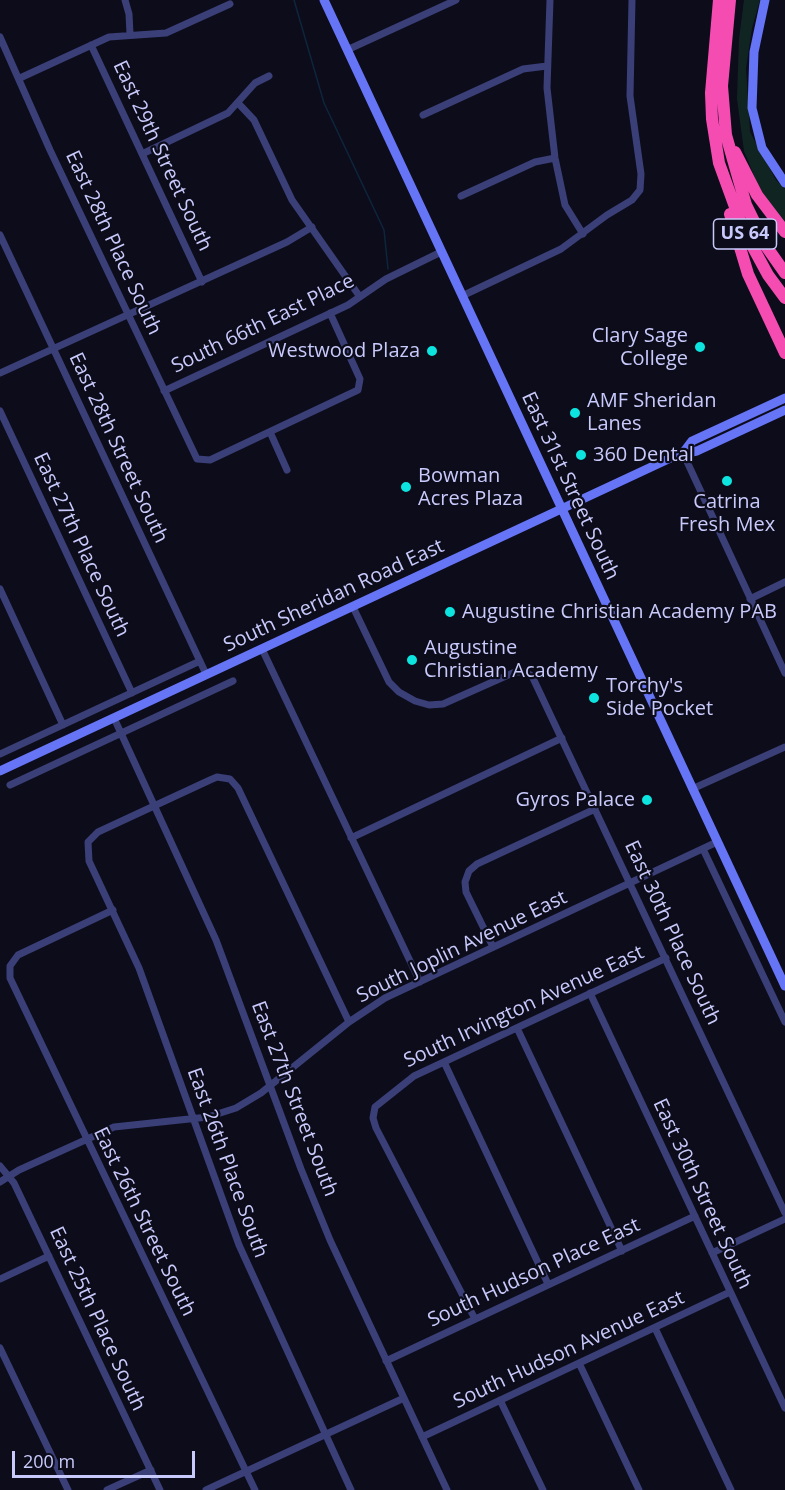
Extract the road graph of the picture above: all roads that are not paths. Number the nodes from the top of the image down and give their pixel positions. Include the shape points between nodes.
1 (125, 0) edge
2 (324, 0) edge
3 (456, 0) edge
4 (550, 0) edge
5 (632, 0) edge
6 (714, 0) edge
7 (728, 0) edge
8 (765, 0) edge
9 (230, 4) dead end
10 (716, 20) junction
11 (130, 34) junction
12 (0, 37) edge
13 (91, 45) junction
14 (347, 50) junction
15 (548, 66) junction
16 (269, 76) dead end
17 (20, 78) junction
18 (238, 104) junction
19 (423, 115) dead end
20 (726, 135) junction
21 (142, 154) junction
22 (555, 158) junction
23 (719, 163) junction
24 (785, 183) edge
25 (461, 196) dead end
26 (312, 227) junction
27 (785, 232) edge
28 (583, 234) junction
29 (0, 235) edge
30 (441, 252) junction
31 (785, 273) edge
32 (202, 282) junction
33 (462, 296) junction
34 (360, 297) junction
35 (785, 298) edge
36 (127, 313) junction
37 (330, 313) junction
38 (53, 349) junction
39 (785, 353) edge
40 (0, 374) edge
41 (164, 391) junction
42 (785, 398) edge
43 (785, 410) edge
44 (0, 411) edge
45 (270, 432) junction
46 (683, 453) junction
47 (287, 470) dead end
48 (561, 510) junction
49 (785, 582) edge
50 (0, 589) edge
51 (750, 599) junction
52 (353, 607) junction
53 (262, 649) junction
54 (200, 661) junction
55 (785, 673) edge
56 (206, 674) junction
57 (233, 681) dead end
58 (132, 693) junction
59 (114, 718) junction
60 (63, 724) junction
61 (121, 733) junction
62 (562, 738) junction
63 (785, 747) edge
64 (0, 754) edge
65 (0, 770) edge
66 (10, 785) dead end
67 (692, 789) junction
68 (155, 805) junction
69 (595, 809) junction
70 (351, 838) junction
71 (717, 842) junction
72 (703, 849) junction
73 (630, 883) junction
74 (113, 910) junction
75 (493, 947) junction
76 (666, 958) junction
77 (420, 982) junction
78 (784, 982) edge
79 (590, 993) junction
80 (350, 1022) junction
81 (785, 1022) edge
82 (517, 1028) junction
83 (444, 1062) junction
84 (270, 1085) junction
85 (193, 1118) junction
86 (85, 1138) junction
87 (0, 1166) edge
88 (8, 1176) junction
89 (0, 1182) edge
90 (785, 1213) edge
91 (695, 1216) junction
92 (785, 1220) edge
93 (622, 1251) junction
94 (712, 1253) junction
95 (49, 1256) junction
96 (0, 1279) edge
97 (548, 1284) junction
98 (730, 1292) junction
99 (475, 1319) junction
100 (654, 1328) junction
101 (0, 1348) edge
102 (386, 1361) junction
103 (579, 1363) junction
104 (404, 1398) junction
105 (500, 1400) junction
106 (785, 1408) edge
107 (326, 1434) junction
108 (422, 1437) junction
109 (151, 1470) junction
110 (246, 1471) junction
111 (68, 1490) edge
112 (107, 1490) edge
113 (160, 1490) edge
114 (206, 1490) edge
115 (255, 1490) edge
116 (351, 1490) edge
117 (447, 1490) edge
118 (543, 1490) edge
119 (639, 1490) edge
120 (731, 1490) edge

1 - 11 street
2 - 14 main road, East 31st Street South
3 - 14 street
4 - 15 street
5 - 28 street via 630,96 642,180 636,196
6 - 10 highway
7 - 10 highway, US 64
7 - 20 highway, US 64 via 722,86
8 - 24 main road via 754,52 752,108 762,148
9 - 11 street via 166,33
10 - 23 highway, US 64 via 711,93
11 - 13 street via 113,35
12 - 17 street, East 28th Place South
13 - 17 street
13 - 21 street, East 29th Street South
14 - 30 main road, East 31st Street South
15 - 19 street via 523,69
15 - 22 street via 548,106
16 - 18 street via 255,83
17 - 36 street, East 28th Place South
18 - 21 street via 224,116
18 - 26 street via 254,120 288,193
20 - 27 highway via 757,195
20 - 31 highway, US 64 via 746,205 766,246
21 - 32 street, East 29th Street South
22 - 25 street via 535,162
22 - 28 street via 565,205
23 - 35 highway, US 64 via 742,229
23 - 39 highway via 736,240
26 - 32 street
26 - 34 street
28 - 33 street via 561,249
29 - 38 street, East 28th Street South
30 - 33 main road, East 31st Street South
30 - 34 street, South 66th East Place via 386,279
32 - 36 street
33 - 48 main road, East 31st Street South
34 - 37 street, South 66th East Place
36 - 38 street
36 - 41 street, East 28th Place South
37 - 41 street, South 66th East Place
37 - 45 street via 359,376 360,387
38 - 40 street
38 - 54 street, East 28th Street South
41 - 45 street, East 28th Place South via 194,455 200,460 210,460
42 - 46 main road, South Sheridan Road East via 692,441
43 - 46 main road, South Sheridan Road East via 697,451
44 - 58 street, East 27th Place South
45 - 47 street
46 - 48 main road, South Sheridan Road East
46 - 51 street
48 - 52 main road, South Sheridan Road East
48 - 67 main road, East 31st Street South
49 - 51 street
50 - 60 street
51 - 55 street
52 - 53 main road, South Sheridan Road East
52 - 62 street, East 30th Place South via 383,673 408,698 429,705 443,704 515,672 525,672 535,681
53 - 56 main road, South Sheridan Road East
53 - 70 street
54 - 56 street, East 28th Street South
54 - 58 street, South Sheridan Road East
56 - 59 main road, South Sheridan Road East
57 - 61 street, South Sheridan Road East
58 - 60 street, South Sheridan Road East
59 - 61 street, East 27th Street South
59 - 65 main road, South Sheridan Road East
60 - 64 street, South Sheridan Road East
61 - 66 street, South Sheridan Road East
61 - 68 street, East 27th Street South
62 - 69 street, East 30th Place South
62 - 70 street
63 - 67 street
67 - 71 main road, East 31st Street South
68 - 74 street, East 26th Place South via 98,832 88,842 89,861
68 - 80 street via 210,780 226,778 238,788
68 - 84 street, East 27th Street South via 216,940
69 - 73 street, East 30th Place South
69 - 75 street via 477,864 467,875 466,891
70 - 77 street
71 - 72 street, South Joplin Avenue East
71 - 78 main road, East 31st Street South
72 - 73 street, South Joplin Avenue East
72 - 81 street
73 - 75 street, South Joplin Avenue East
73 - 76 street, East 30th Place South
74 - 85 street, East 26th Place South via 139,968
74 - 86 street, East 26th Street South via 23,952 10,966 11,981
75 - 77 street, South Joplin Avenue East
76 - 79 street, South Irvington Avenue East
76 - 90 street, East 30th Place South
77 - 80 street, South Joplin Avenue East via 385,998
79 - 82 street, South Irvington Avenue East
79 - 91 street, East 30th Street South
80 - 84 street, South Joplin Avenue East
82 - 83 street, South Irvington Avenue East
82 - 93 street
83 - 97 street
83 - 99 street, South Irvington Avenue East via 400,1085 379,1102 374,1113 376,1128
84 - 85 street, South Joplin Avenue East via 236,1108
84 - 102 street, East 27th Street South via 315,1205
85 - 86 street, South Joplin Avenue East via 114,1127
85 - 107 street, East 26th Place South via 255,1286
86 - 88 street, South Joplin Avenue East
86 - 110 street, East 26th Street South
87 - 88 street, East 25th Place South
88 - 89 street, South Joplin Avenue East
88 - 95 street, East 25th Place South
91 - 93 street, South Hudson Place East
91 - 94 street, East 30th Street South
92 - 94 street
93 - 97 street, South Hudson Place East
94 - 98 street, East 30th Street South
95 - 96 street
95 - 109 street, East 25th Place South
97 - 99 street, South Hudson Place East
98 - 100 street, South Hudson Avenue East
98 - 106 street, East 30th Street South
99 - 102 street, South Hudson Place East
100 - 103 street, South Hudson Avenue East
100 - 120 street
101 - 111 street
102 - 104 street, East 27th Street South
103 - 105 street, South Hudson Avenue East
103 - 119 street
104 - 107 street
104 - 108 street, East 27th Street South
105 - 108 street, South Hudson Avenue East
105 - 118 street
107 - 110 street
107 - 116 street, East 26th Place South
108 - 117 street, East 27th Street South
109 - 112 street
109 - 113 street, East 25th Place South
110 - 114 street
110 - 115 street, East 26th Street South

